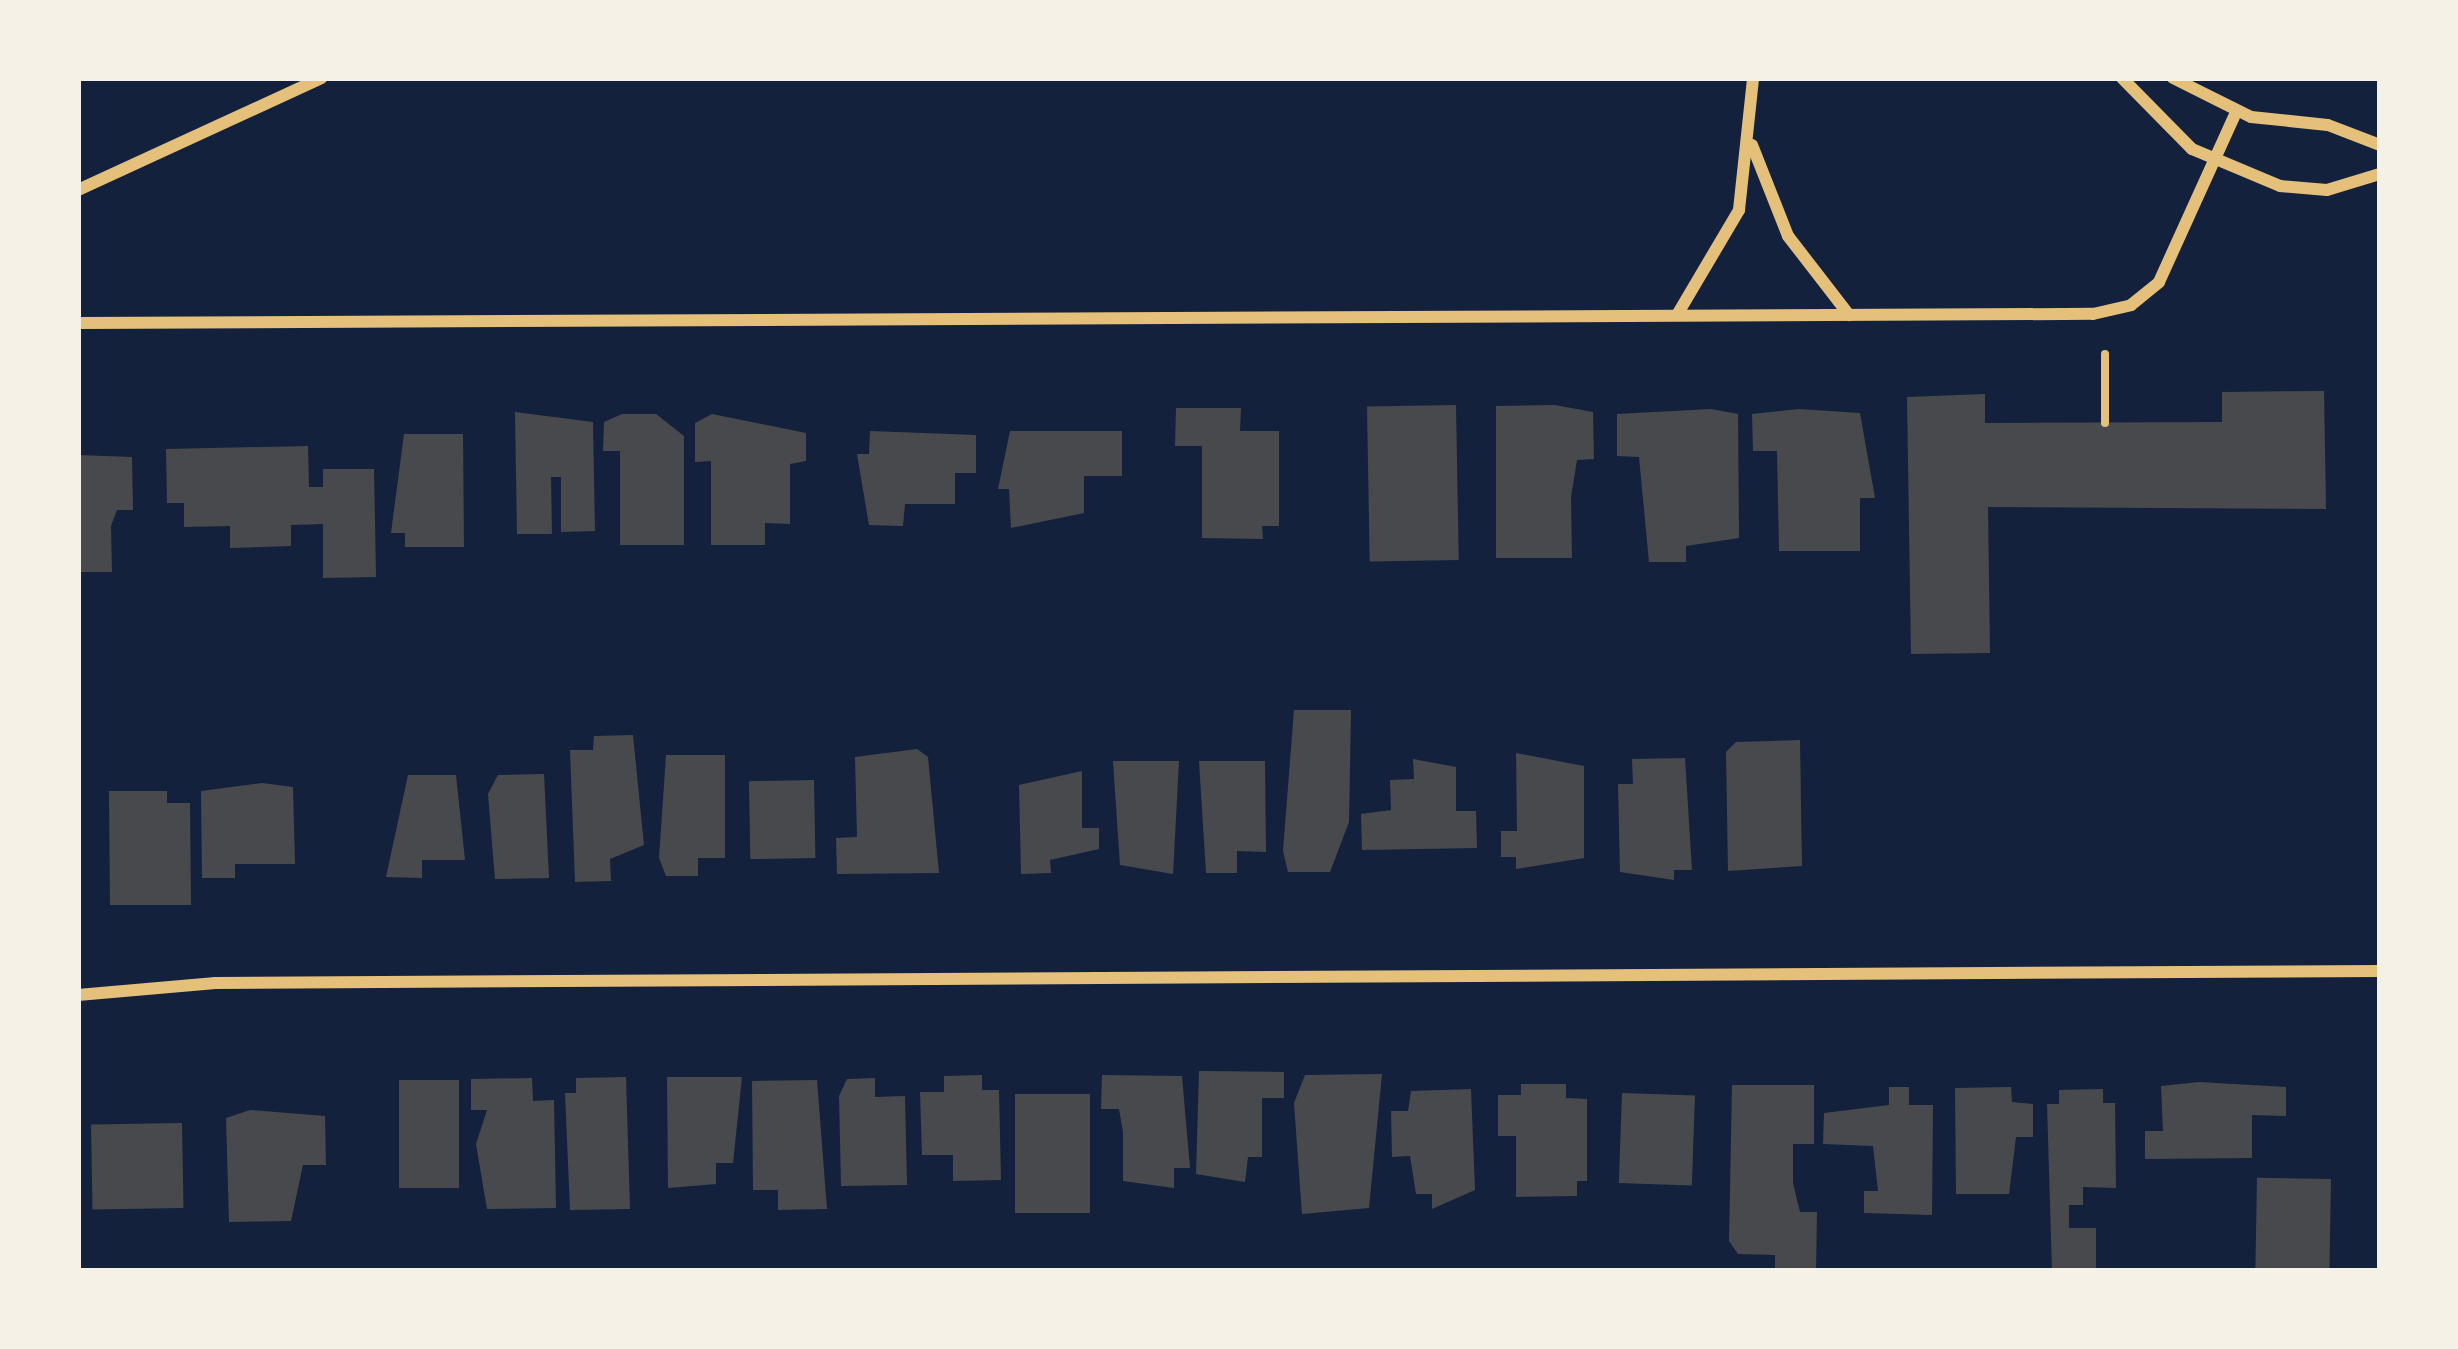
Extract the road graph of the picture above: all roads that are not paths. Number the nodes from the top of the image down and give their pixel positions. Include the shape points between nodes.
1 (322, 78) edge
2 (1753, 78) edge
3 (2122, 78) edge
4 (2174, 78) edge
5 (2236, 112) junction
6 (1752, 144) junction
7 (2380, 145) edge
8 (2219, 160) junction
9 (2380, 174) edge
10 (78, 190) edge
11 (1677, 315) junction
12 (1849, 315) junction
13 (78, 323) edge
14 (2380, 970) edge
15 (78, 995) edge

1 - 10 street
2 - 6 street
3 - 8 street via 2192,148
4 - 5 street
5 - 7 street
5 - 8 street
6 - 11 street via 1728,239
6 - 12 street via 1788,236
8 - 9 street via 2326,190
8 - 12 street via 2159,282 2131,305
11 - 12 street
11 - 13 street
14 - 15 street via 215,983

